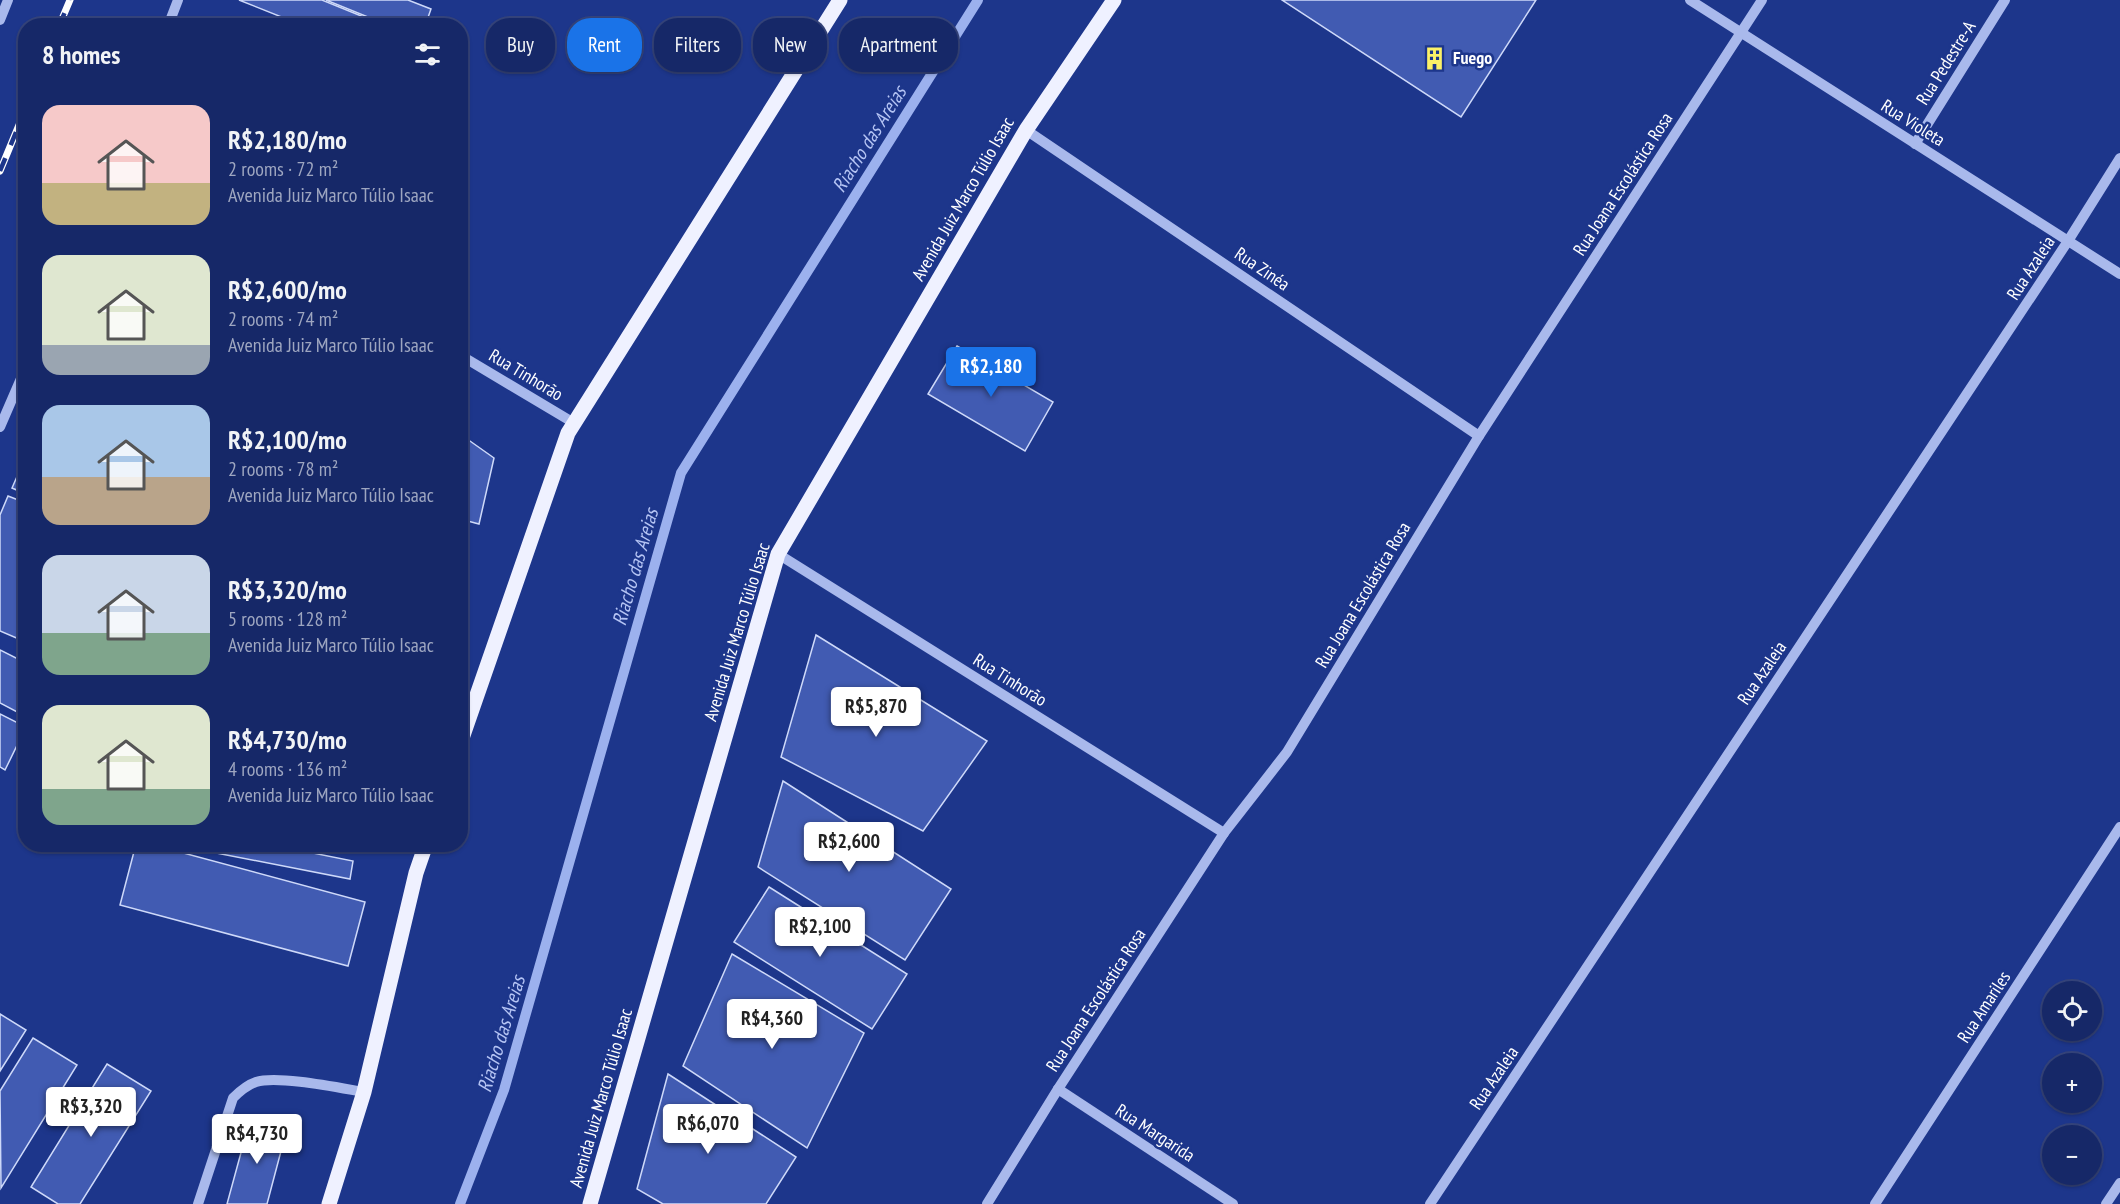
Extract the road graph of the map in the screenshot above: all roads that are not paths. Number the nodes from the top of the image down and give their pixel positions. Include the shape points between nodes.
1 (8, 0) edge
2 (178, 0) edge
3 (840, 0) edge
4 (1114, 0) edge
5 (1690, 0) edge
6 (1762, 0) edge
7 (2005, 0) edge
8 (171, 18) edge
9 (0, 20) edge
10 (1741, 34) junction
11 (1026, 129) junction
12 (1915, 144) junction
13 (2120, 158) edge
14 (2068, 241) junction
15 (2120, 274) edge
16 (468, 360) edge
17 (18, 385) edge
18 (574, 423) junction
19 (0, 427) edge
20 (1479, 436) junction
21 (778, 555) junction
22 (468, 721) edge
23 (2120, 827) edge
24 (1224, 833) junction
25 (423, 852) edge
26 (1058, 1089) junction
27 (364, 1092) junction
28 (2120, 1183) edge
29 (198, 1204) edge
30 (329, 1204) edge
31 (590, 1204) edge
32 (987, 1204) edge
33 (1233, 1204) edge
34 (1430, 1204) edge
35 (1875, 1204) edge
36 (2106, 1204) edge

1 - 9 street
2 - 8 street
3 - 18 main road
4 - 11 main road, Avenida Juiz Marco Túlio Isaac
5 - 10 street, Rua Violeta
6 - 10 street, Rua Joana Escolástica Rosa
7 - 12 street, Rua Pedestre-A
10 - 12 street, Rua Violeta
10 - 20 street, Rua Joana Escolástica Rosa
11 - 20 street, Rua Zinéa
11 - 21 main road, Avenida Juiz Marco Túlio Isaac
12 - 14 street, Rua Violeta
13 - 14 street, Rua Azaleia
14 - 15 street, Rua Violeta
14 - 34 street, Rua Azaleia
16 - 18 street, Rua Tinhorão
17 - 19 street
18 - 22 main road
20 - 24 street, Rua Joana Escolástica Rosa via 1287,752
21 - 24 street, Rua Tinhorão
21 - 31 main road, Avenida Juiz Marco Túlio Isaac
23 - 35 street, Rua Amariles
24 - 26 street, Rua Joana Escolástica Rosa
25 - 27 main road
26 - 32 street, Rua Joana Escolástica Rosa
26 - 33 street, Rua Margarida
27 - 29 street via 309,1083 259,1081 246,1086 233,1098
27 - 30 main road
28 - 36 street

